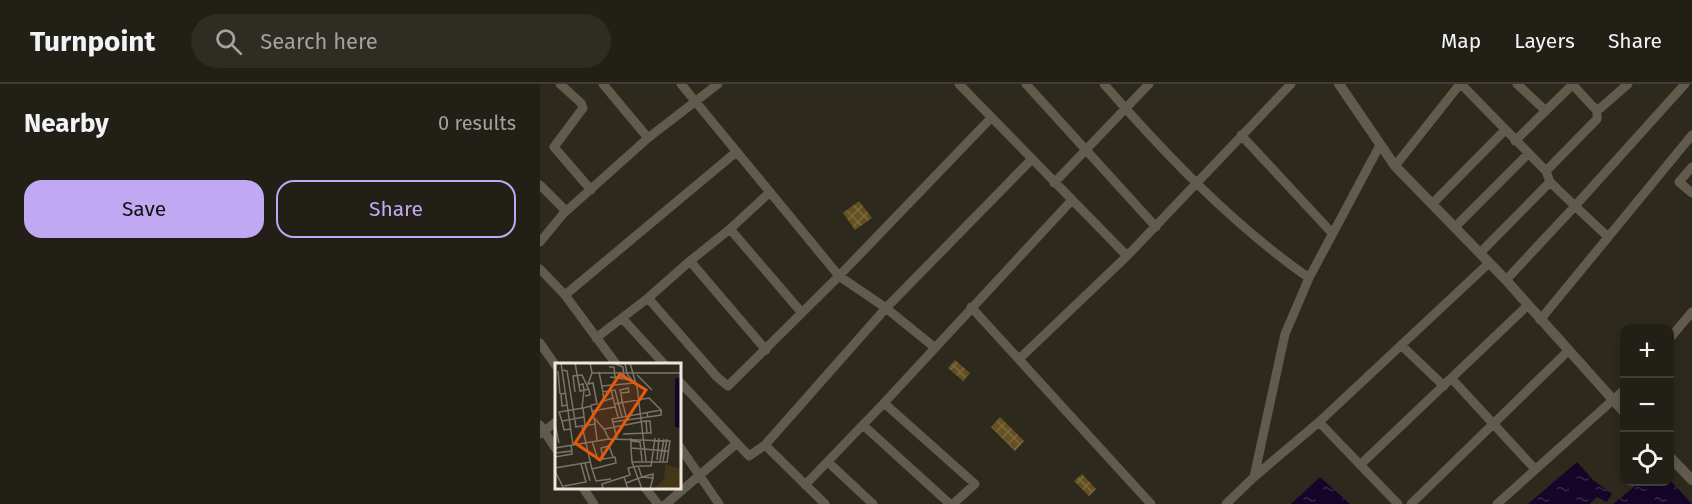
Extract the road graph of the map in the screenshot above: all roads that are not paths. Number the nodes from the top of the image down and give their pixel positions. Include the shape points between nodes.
1 (560, 84) edge
2 (603, 84) edge
3 (681, 84) edge
4 (718, 84) edge
5 (959, 84) edge
6 (1026, 84) edge
7 (1104, 84) edge
8 (1149, 84) edge
9 (1291, 84) edge
10 (1339, 84) edge
11 (1460, 84) edge
12 (1517, 84) edge
13 (1572, 84) edge
14 (1628, 84) edge
15 (1687, 84) edge
16 (1692, 88) edge
17 (696, 103) junction
18 (1124, 107) junction
19 (1546, 111) junction
20 (1597, 111) junction
21 (991, 118) junction
22 (1505, 130) junction
23 (1241, 135) junction
24 (1692, 135) edge
25 (648, 138) junction
26 (1515, 141) junction
27 (1380, 145) junction
28 (1084, 150) junction
29 (735, 153) junction
30 (1528, 154) junction
31 (1031, 160) junction
32 (1395, 166) junction
33 (1692, 167) edge
34 (1546, 171) junction
35 (1550, 182) junction
36 (1054, 183) junction
37 (1197, 183) junction
38 (540, 185) edge
39 (591, 190) junction
40 (769, 193) junction
41 (1692, 193) edge
42 (1072, 200) junction
43 (1432, 204) junction
44 (1575, 206) junction
45 (566, 211) junction
46 (1156, 226) junction
47 (1455, 227) junction
48 (730, 229) junction
49 (1332, 233) junction
50 (1607, 236) junction
51 (541, 238) edge
52 (1480, 253) junction
53 (1127, 256) junction
54 (690, 261) junction
55 (1489, 262) junction
56 (540, 269) edge
57 (839, 276) junction
58 (1309, 278) junction
59 (1506, 280) junction
60 (565, 295) junction
61 (648, 298) junction
62 (1527, 306) junction
63 (971, 307) junction
64 (886, 308) junction
65 (802, 313) junction
66 (1691, 316) edge
67 (622, 318) junction
68 (1540, 320) junction
69 (1674, 334) edge
70 (596, 338) junction
71 (540, 343) edge
72 (1401, 345) junction
73 (934, 347) junction
74 (766, 350) junction
75 (1569, 350) junction
76 (1019, 359) junction
77 (615, 363) edge
78 (663, 363) edge
79 (555, 365) edge
80 (1452, 379) junction
81 (681, 383) edge
82 (1444, 386) junction
83 (1620, 395) edge
84 (1615, 402) junction
85 (885, 404) junction
86 (1620, 408) edge
87 (1319, 422) junction
88 (863, 425) junction
89 (1494, 425) junction
90 (542, 430) edge
91 (736, 444) junction
92 (765, 444) junction
93 (555, 448) edge
94 (681, 448) edge
95 (1674, 461) edge
96 (828, 462) junction
97 (1360, 465) junction
98 (1535, 469) junction
99 (700, 474) junction
100 (1254, 477) junction
101 (1692, 480) edge
102 (805, 485) junction
103 (584, 489) edge
104 (646, 489) edge
105 (594, 504) edge
106 (657, 504) edge
107 (666, 504) edge
108 (718, 504) edge
109 (825, 504) edge
110 (873, 504) edge
111 (952, 504) edge
112 (1151, 504) edge
113 (1226, 504) edge
114 (1398, 504) edge
115 (1411, 504) edge
116 (1497, 504) edge

1 - 39 street via 583,108 554,147
2 - 25 street
3 - 17 street
4 - 17 street
5 - 21 street
6 - 28 street
7 - 18 street
8 - 18 street
9 - 23 street
10 - 27 street
11 - 22 street
11 - 32 street
12 - 19 street
13 - 19 street
13 - 20 street
14 - 20 street
15 - 16 street
15 - 44 street
17 - 25 street
17 - 29 street
18 - 28 street
18 - 37 street
19 - 26 street
20 - 34 street via 1597,119
21 - 31 street
21 - 57 street
22 - 26 street
22 - 43 street
23 - 37 street
23 - 49 street
24 - 50 street
25 - 39 street
26 - 30 street
27 - 32 street
27 - 49 street
28 - 36 street
28 - 46 street
29 - 40 street
29 - 60 street
30 - 34 street
30 - 47 street
31 - 36 street
31 - 64 street
32 - 43 street
33 - 41 street via 1678,183
34 - 35 street
35 - 44 street
35 - 52 street
36 - 42 street
37 - 46 street
37 - 58 street via 1261,244
38 - 45 street
39 - 45 street
40 - 48 street
40 - 57 street
42 - 53 street
42 - 63 street
43 - 47 street
44 - 50 street
44 - 59 street
45 - 51 street
46 - 53 street
47 - 52 street
48 - 54 street
48 - 65 street
49 - 58 street
50 - 68 street
52 - 55 street
53 - 76 street
54 - 61 street
54 - 74 street
55 - 59 street
55 - 72 street
56 - 60 street
57 - 64 street
57 - 65 street
58 - 100 street via 1285,334
59 - 62 street
60 - 70 street
61 - 67 street
61 - 74 street via 728,386
62 - 68 street
62 - 80 street
63 - 73 street
63 - 76 street
64 - 73 street
64 - 92 street
65 - 74 street
66 - 69 street
67 - 70 street
67 - 78 street
68 - 75 street
70 - 77 street
71 - 79 street
72 - 82 street
72 - 87 street
73 - 85 street
75 - 84 street
75 - 89 street
76 - 112 street
80 - 82 street
80 - 89 street
81 - 91 street
82 - 97 street
83 - 84 street
84 - 86 street
84 - 98 street
85 - 88 street
85 - 111 street via 975,484
87 - 97 street
87 - 100 street
88 - 96 street
88 - 111 street
89 - 98 street
89 - 115 street
90 - 93 street
91 - 92 street via 748,456
91 - 99 street
92 - 102 street
94 - 99 street
95 - 101 street
96 - 102 street
96 - 110 street
97 - 114 street
98 - 116 street
99 - 107 street
99 - 108 street
100 - 113 street
102 - 109 street
103 - 105 street
104 - 106 street

